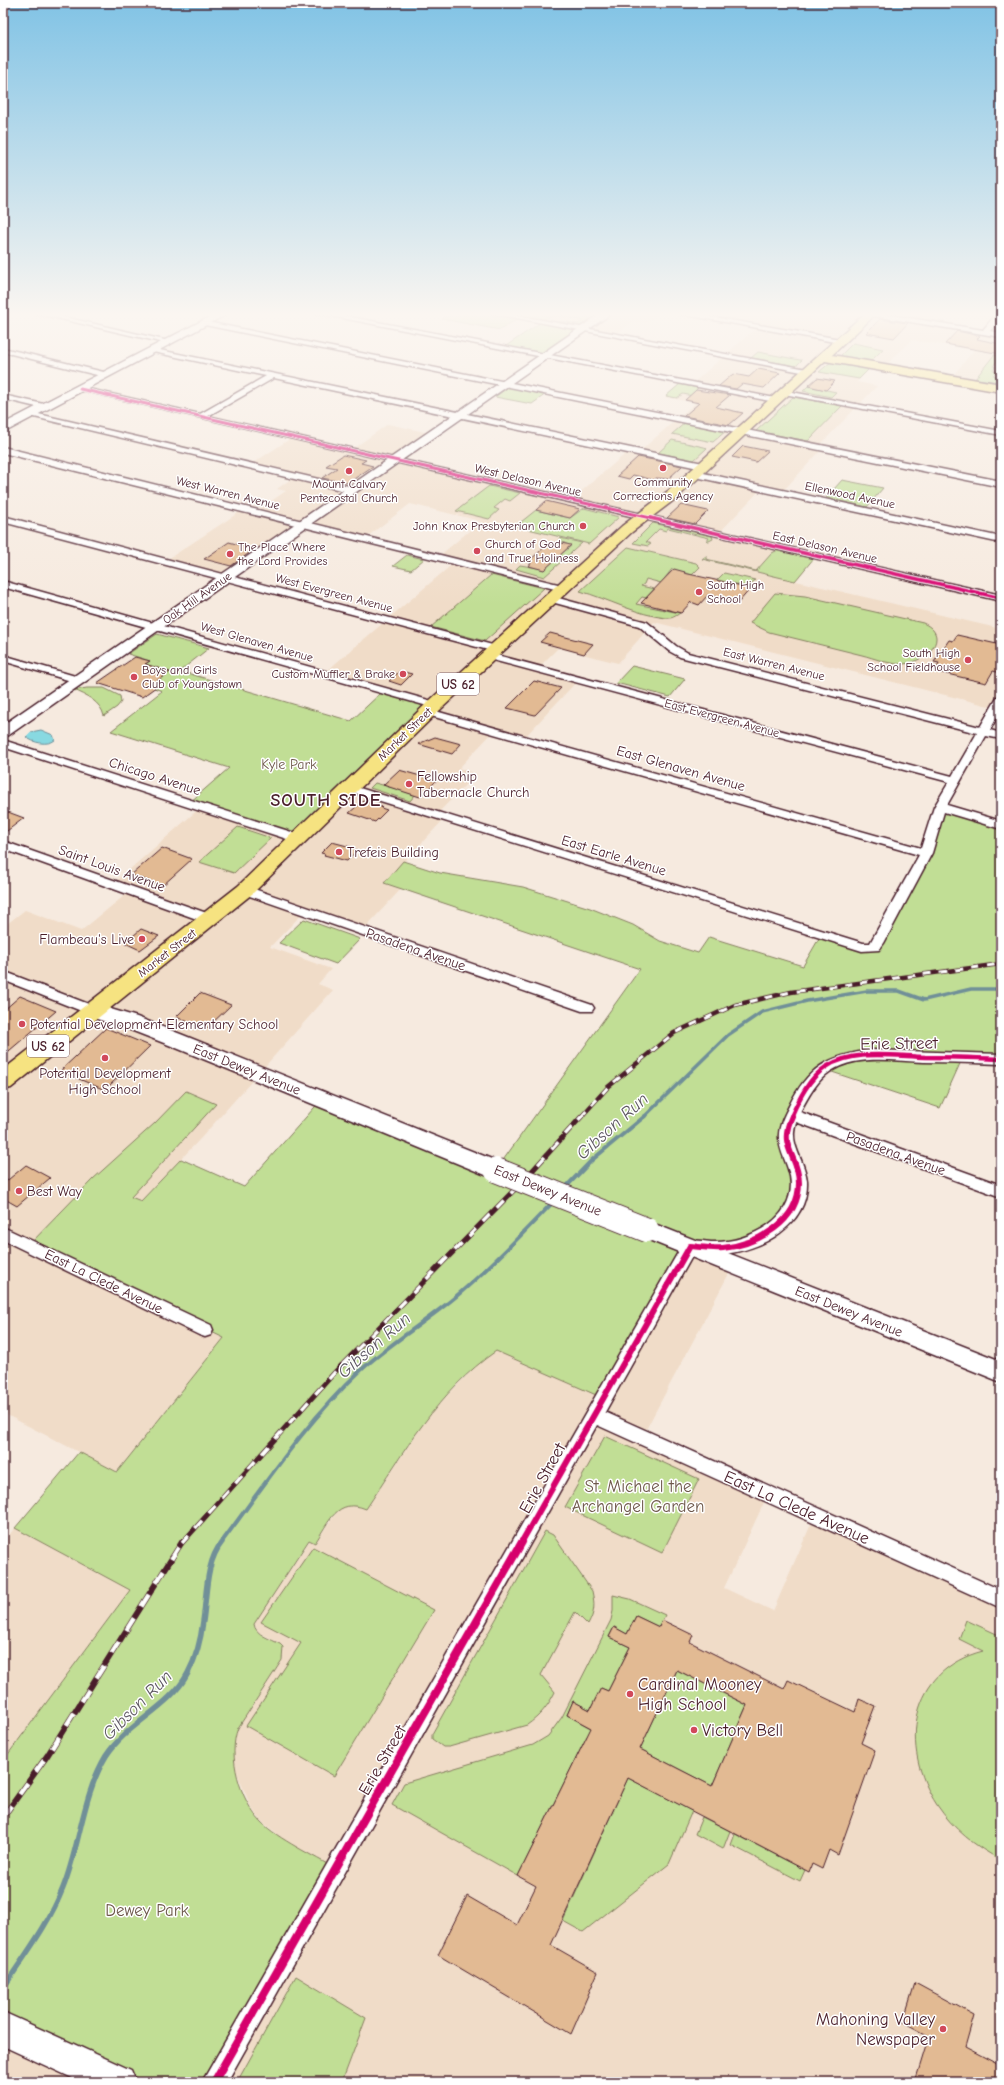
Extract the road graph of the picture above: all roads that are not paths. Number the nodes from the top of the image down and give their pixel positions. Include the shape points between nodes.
1 (39, 410) edge
2 (176, 410) edge
3 (212, 410) edge
4 (440, 410) edge
5 (469, 410) edge
6 (640, 410) edge
7 (763, 410) edge
8 (865, 410) edge
9 (33, 414) junction
10 (462, 415) junction
11 (202, 416) junction
12 (3, 429) edge
13 (741, 431) junction
14 (1001, 433) edge
15 (3, 450) edge
16 (396, 460) junction
17 (698, 470) junction
18 (1001, 484) edge
19 (353, 490) junction
20 (644, 517) junction
21 (3, 519) edge
22 (304, 524) junction
23 (1001, 540) edge
24 (226, 578) junction
25 (3, 584) edge
26 (564, 588) junction
27 (1001, 598) edge
28 (551, 599) junction
29 (155, 627) junction
30 (493, 652) junction
31 (3, 658) edge
32 (78, 680) junction
33 (1001, 700) edge
34 (431, 709) junction
35 (983, 731) junction
36 (3, 732) edge
37 (1001, 736) edge
38 (3, 743) edge
39 (954, 780) junction
40 (349, 788) junction
41 (940, 807) junction
42 (1001, 825) edge
43 (297, 838) junction
44 (3, 845) edge
45 (926, 853) junction
46 (245, 890) junction
47 (210, 919) junction
48 (3, 975) edge
49 (587, 1008) dead end
50 (94, 1011) junction
51 (1001, 1059) edge
52 (3, 1082) edge
53 (792, 1115) junction
54 (1001, 1191) edge
55 (3, 1233) edge
56 (690, 1246) junction
57 (205, 1330) dead end
58 (1001, 1372) edge
59 (594, 1415) junction
60 (1001, 1599) edge
61 (3, 2029) edge
62 (119, 2082) edge
63 (214, 2082) edge

1 - 9 street
2 - 11 street, West Delason Avenue
3 - 11 street
4 - 10 street, Ellenwood Avenue
5 - 10 street, Oak Hill Avenue
6 - 13 street
7 - 13 main road, Market Street / US 62
8 - 14 street
9 - 12 street
9 - 19 street
10 - 16 street, Oak Hill Avenue
10 - 17 street, Ellenwood Avenue
11 - 16 street, West Delason Avenue
13 - 17 main road, Market Street / US 62
13 - 18 street
15 - 22 street, West Warren Avenue
16 - 19 street, Oak Hill Avenue
16 - 20 street, West Delason Avenue
17 - 20 main road, Market Street / US 62
17 - 23 street, Ellenwood Avenue
19 - 22 street, Oak Hill Avenue
20 - 26 main road, Market Street / US 62
20 - 27 street, East Delason Avenue
21 - 24 street, West Evergreen Avenue
22 - 24 street, Oak Hill Avenue
22 - 26 street, West Warren Avenue
24 - 29 street, Oak Hill Avenue
24 - 30 street, West Evergreen Avenue
25 - 29 street, West Glenaven Avenue
26 - 28 main road, Market Street / US 62
28 - 30 main road, Market Street / US 62
28 - 35 street, East Warren Avenue via 643,624 652,629 672,649 684,655
29 - 32 street, Oak Hill Avenue
29 - 34 street, West Glenaven Avenue
30 - 34 main road, Market Street / US 62
30 - 39 street, East Evergreen Avenue
31 - 32 street
32 - 36 street, Oak Hill Avenue
33 - 35 street
34 - 40 main road, Market Street / US 62
34 - 45 street, East Glenaven Avenue
35 - 37 street, East Warren Avenue
35 - 39 street
38 - 43 street, Chicago Avenue
39 - 41 street
40 - 43 main road, Market Street / US 62
40 - 45 street, East Earle Avenue via 870,948 877,943
41 - 42 street
41 - 45 street
43 - 46 main road, Market Street / US 62
44 - 47 street, Saint Louis Avenue
46 - 47 main road, Market Street / US 62
46 - 49 street, Pasadena Avenue
47 - 50 main road, Market Street / US 62
48 - 50 street
50 - 52 main road, Market Street / US 62
50 - 56 street, East Dewey Avenue, bridge via 176,1040
51 - 53 street, Erie Street via 871,1055 840,1060 816,1074
53 - 54 street, Pasadena Avenue
53 - 56 street, Erie Street via 787,1126 786,1139 799,1182 796,1204 791,1213 770,1232 747,1243 722,1248
55 - 57 street, East La Clede Avenue
56 - 58 street, East Dewey Avenue
56 - 59 street, Erie Street
59 - 60 street, East La Clede Avenue
59 - 63 street, Erie Street
61 - 62 street

